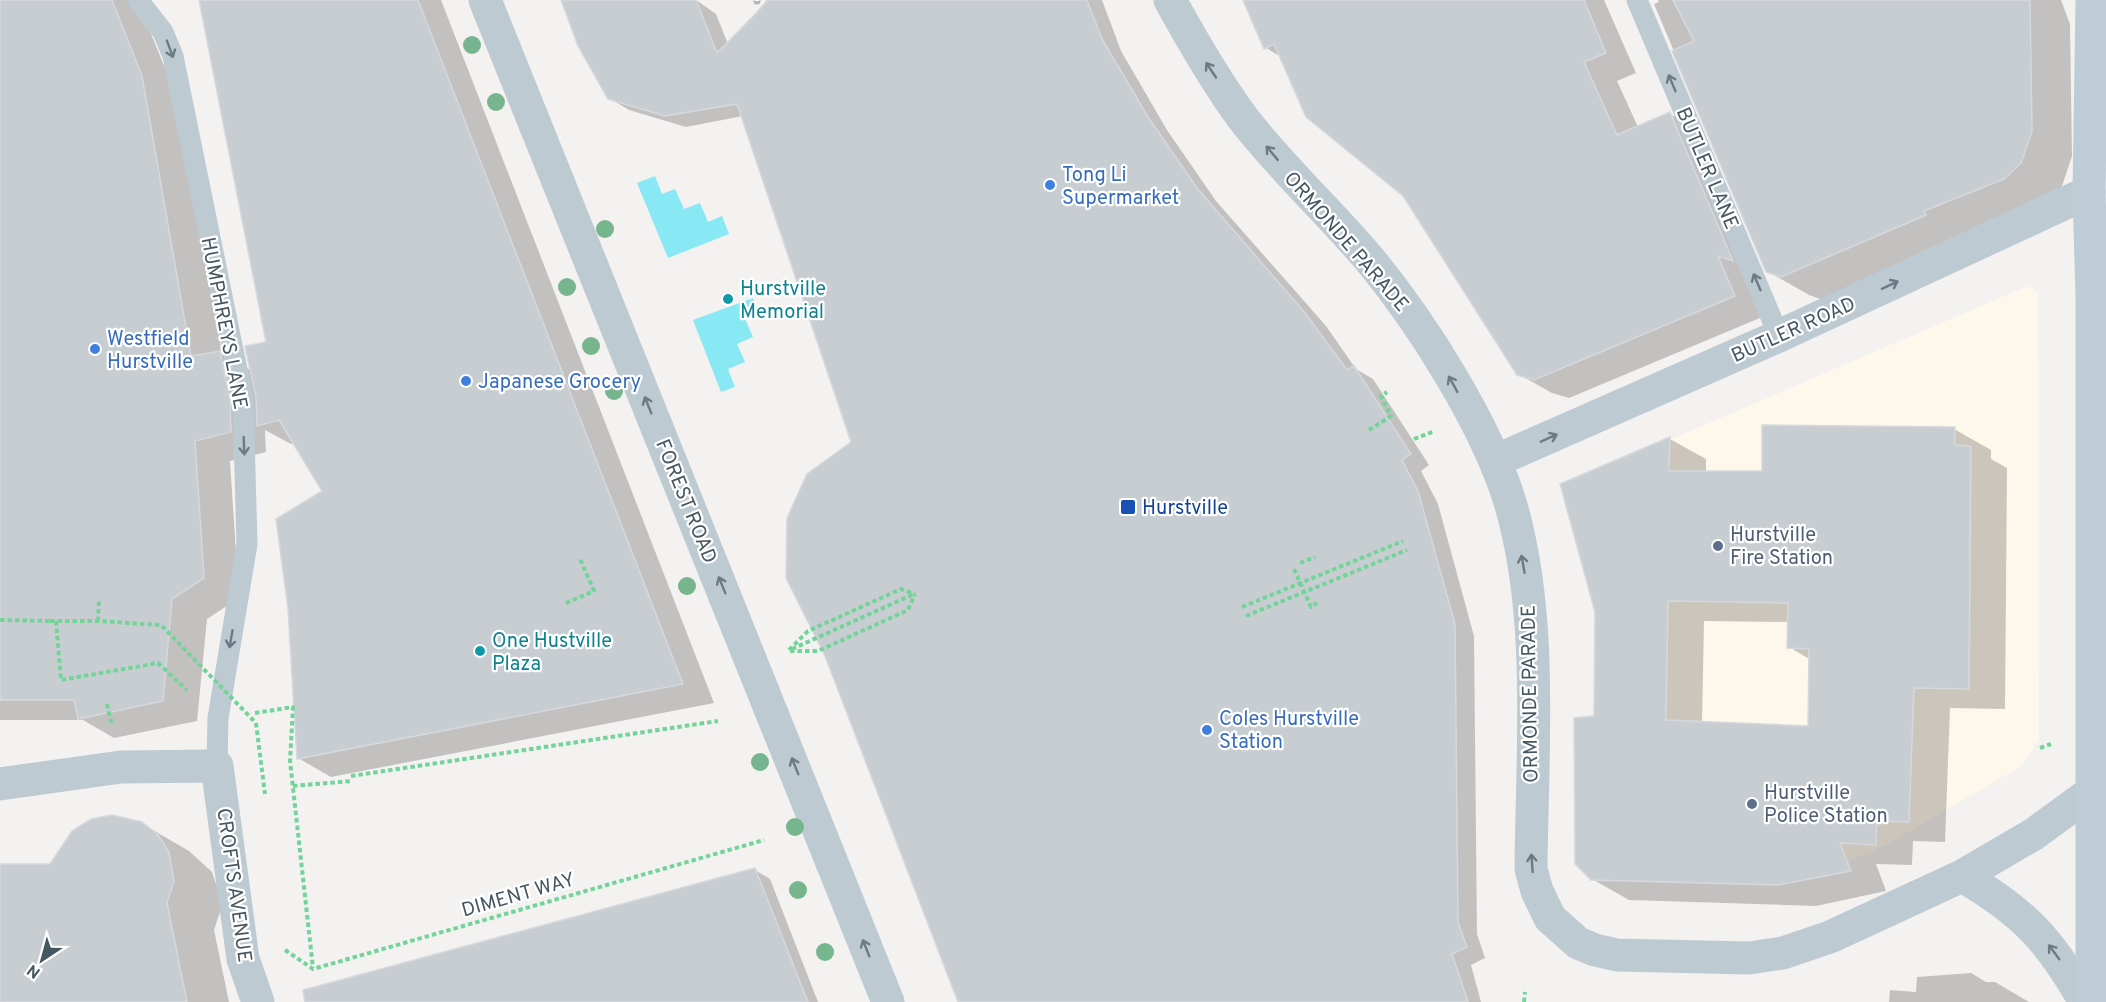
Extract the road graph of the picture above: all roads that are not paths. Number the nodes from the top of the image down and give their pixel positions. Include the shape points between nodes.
1 (138, 0) edge
2 (484, 0) edge
3 (1170, 0) edge
4 (1637, 0) edge
5 (2092, 0) edge
6 (2089, 192) junction
7 (1779, 336) junction
8 (1495, 461) junction
9 (217, 766) junction
10 (0, 784) edge
11 (2098, 793) edge
12 (1962, 876) junction
13 (258, 1002) edge
14 (888, 1002) edge
15 (2085, 1002) edge
16 (2092, 1002) edge

1 -> 9 lane, HUMPHREYS LANE via 163,32 173,56 243,399 247,544 218,718
14 -> 2 street, FOREST ROAD
8 -> 3 street, ORMONDE PARADE via 1440,360 1407,309 1369,260 1242,117 1197,50
7 -> 4 lane, BUTLER LANE
5 - 6 main road
7 -> 6 street, BUTLER ROAD
6 - 11 main road
8 -> 7 street, BUTLER ROAD
12 -> 8 street, ORMONDE PARADE via 1830,937 1783,953 1749,958 1617,955 1578,943 1550,918 1531,869 1533,675 1526,584 1510,502
9 - 10 street via 121,767
9 - 13 street, CROFTS AVENUE via 243,959
11 - 12 street
11 - 16 main road
15 -> 12 street via 2045,939 2017,911

